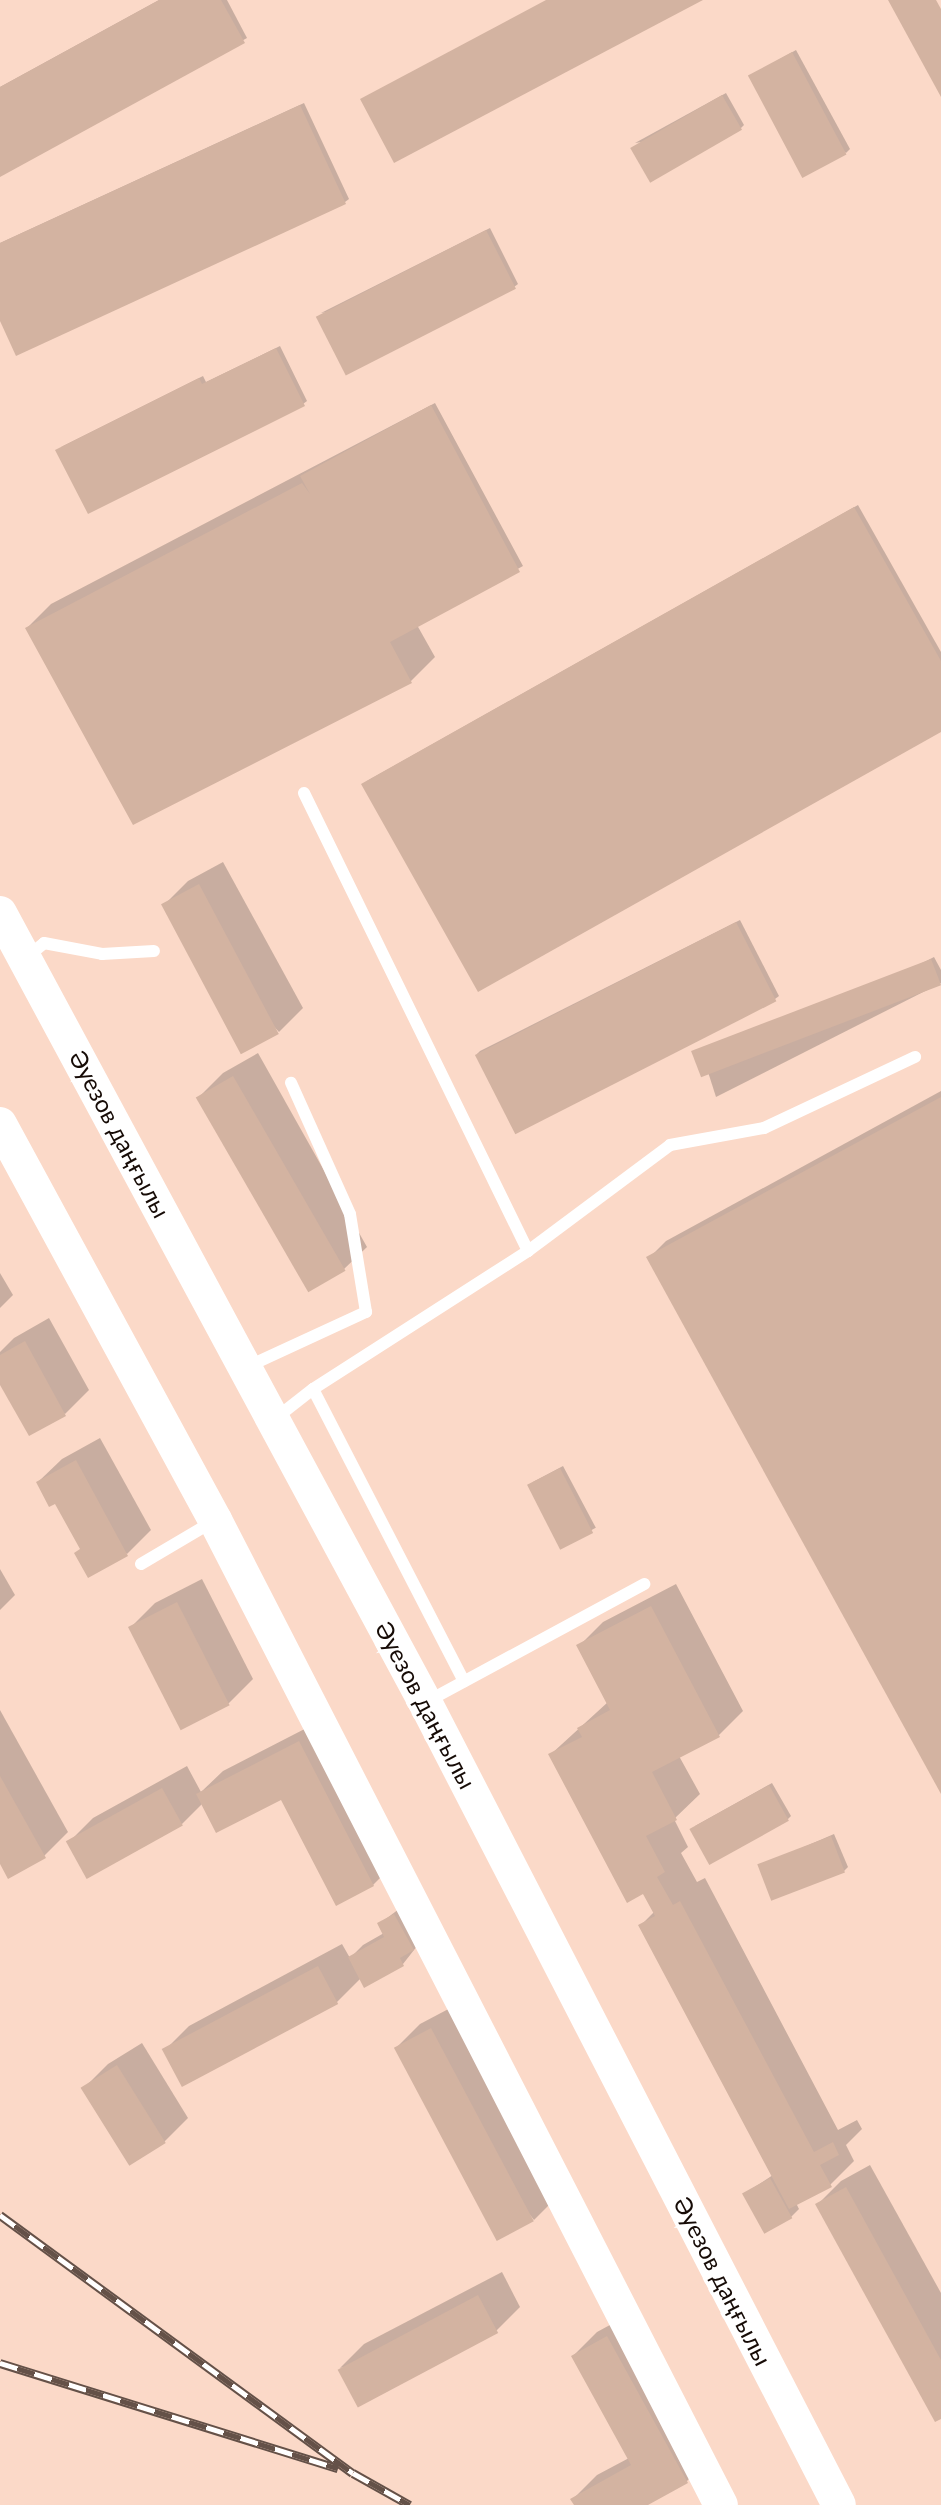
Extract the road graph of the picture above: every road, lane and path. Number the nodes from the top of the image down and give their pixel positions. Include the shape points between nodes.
1 (304, 793) dead end
2 (0, 913) edge
3 (154, 951) dead end
4 (25, 959) junction
5 (915, 1057) dead end
6 (291, 1083) dead end
7 (0, 1124) edge
8 (528, 1251) junction
9 (246, 1367) junction
10 (313, 1389) junction
11 (274, 1420) junction
12 (215, 1520) junction
13 (141, 1564) dead end
14 (644, 1584) dead end
15 (464, 1681) junction
16 (425, 1702) junction
17 (721, 2505) edge
18 (839, 2505) edge

1 - 8 lane
2 - 4 main road, Әуезов даңғылы
3 - 4 lane via 102,954 44,943
4 - 9 main road, Әуезов даңғылы
5 - 8 lane via 764,1128 670,1145
6 - 9 lane via 350,1214 366,1312
7 - 12 main road
8 - 10 lane
9 - 11 main road, Әуезов даңғылы
10 - 11 lane
10 - 15 lane
11 - 16 main road, Әуезов даңғылы
12 - 13 lane
12 - 17 main road
14 - 15 lane
15 - 16 lane
16 - 18 main road, Әуезов даңғылы

